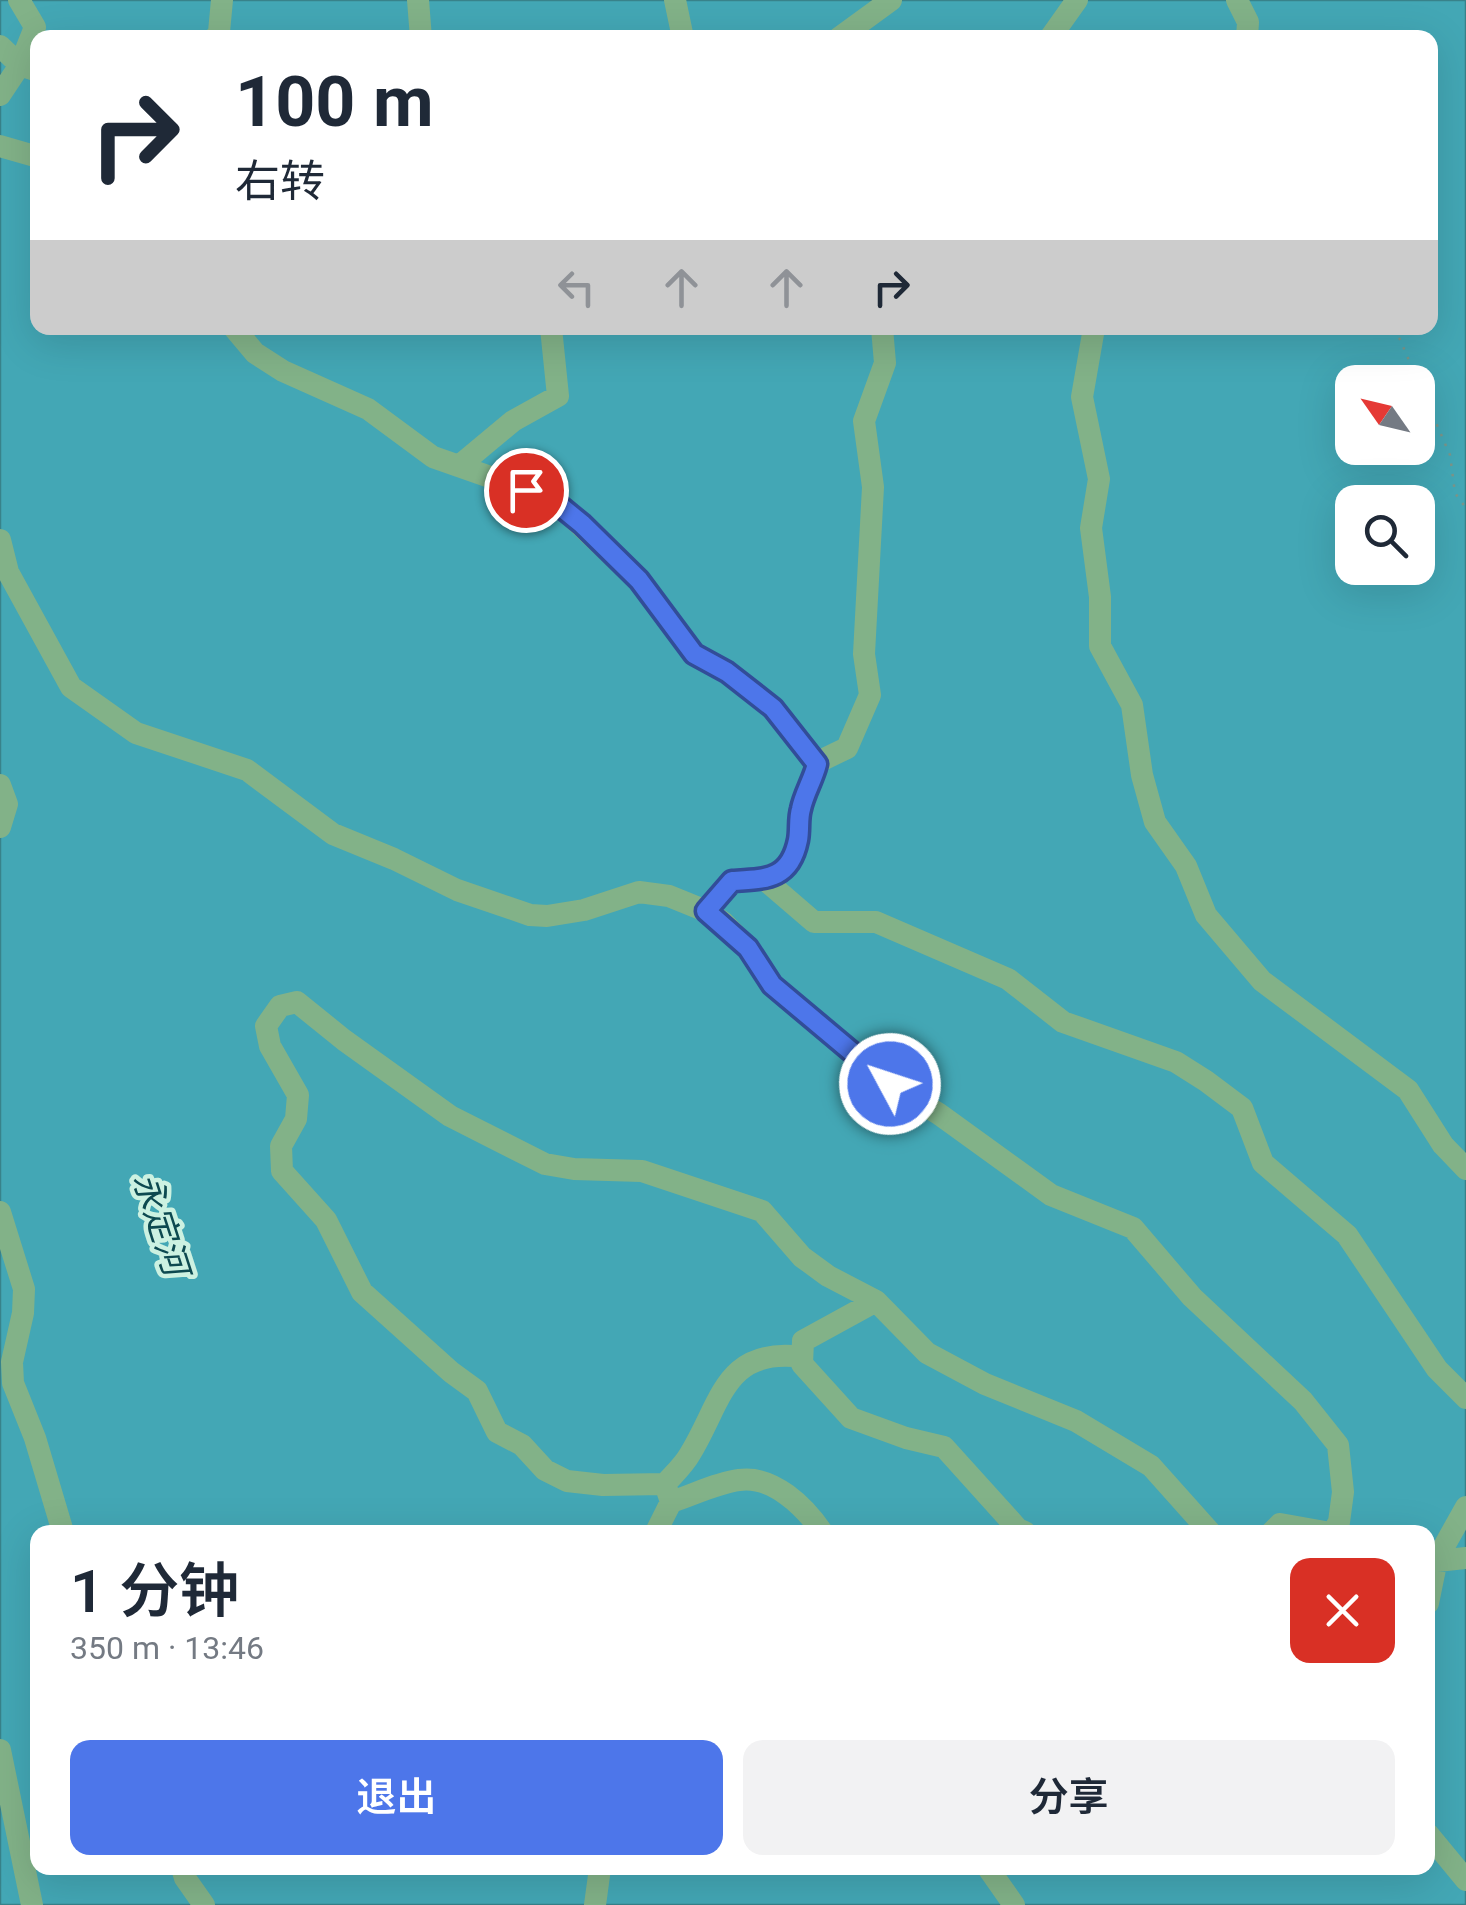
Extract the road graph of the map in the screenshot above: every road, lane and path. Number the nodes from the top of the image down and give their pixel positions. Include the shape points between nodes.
1 (19, 0) edge
2 (222, 0) edge
3 (418, 0) edge
4 (675, 0) edge
5 (891, 0) edge
6 (1077, 0) edge
7 (1237, 0) edge
8 (35, 30) edge
9 (219, 30) edge
10 (420, 30) edge
11 (681, 30) edge
12 (849, 30) edge
13 (1056, 30) edge
14 (1248, 30) edge
15 (0, 46) edge
16 (29, 68) edge
17 (0, 95) edge
18 (0, 146) edge
19 (30, 155) edge
20 (240, 335) edge
21 (552, 335) edge
22 (883, 335) edge
23 (1093, 335) edge
24 (1398, 335) edge
25 (459, 466) junction
26 (1466, 508) edge
27 (0, 540) edge
28 (816, 763) junction
29 (0, 785) edge
30 (0, 827) edge
31 (764, 879) junction
32 (706, 911) junction
33 (1466, 1169) edge
34 (0, 1212) edge
35 (876, 1302) junction
36 (802, 1356) junction
37 (1466, 1398) edge
38 (668, 1493) junction
39 (1466, 1507) edge
40 (61, 1525) edge
41 (658, 1525) edge
42 (816, 1525) edge
43 (1014, 1525) edge
44 (1204, 1525) edge
45 (1336, 1525) edge
46 (1435, 1556) edge
47 (1466, 1558) edge
48 (1435, 1561) edge
49 (0, 1750) edge
50 (1435, 1842) edge
51 (184, 1875) edge
52 (599, 1875) edge
53 (993, 1875) edge
54 (1466, 1880) edge
55 (32, 1905) edge
56 (204, 1905) edge
57 (595, 1905) edge
58 (1014, 1905) edge

1 - 8 street
2 - 9 street
3 - 10 street
4 - 11 street
5 - 12 street
6 - 13 street
7 - 14 street
15 - 16 street
16 - 17 street
18 - 19 street
20 - 25 street via 283,370 368,409 434,457
21 - 25 street via 558,396 513,421
22 - 28 street via 885,362 864,421 873,486 864,654 870,695 847,748
23 - 33 street via 1082,396 1099,478 1092,528 1100,646 1132,704 1155,822 1186,866 1206,915 1262,980 1408,1090
24 - 26 path
25 - 28 street via 560,506 582,524 639,580 694,654 773,708
27 - 32 street via 8,572 70,687 136,733 247,770 345,840 530,915 584,910 639,892
28 - 31 street via 790,865
29 - 30 street via 7,804
31 - 32 street via 732,881
31 - 37 street via 814,922 876,922 1008,979 1063,1022 1176,1062 1206,1081 1242,1108 1263,1163 1346,1235 1438,1369
32 - 45 street via 748,948 772,985 890,1084 1051,1195 1133,1228 1338,1446 1343,1492
34 - 40 street via 24,1289 13,1384
35 - 36 street via 804,1341
35 - 38 street via 802,1257 762,1211 642,1170 545,1164 450,1116 297,1002 280,1006 266,1026 270,1046 298,1095 296,1118 281,1146 282,1171 326,1220 362,1292 477,1391 498,1432 545,1470 567,1481
35 - 44 street via 927,1353 1076,1421 1151,1466
36 - 38 street via 751,1360 717,1397
36 - 43 street via 851,1418 944,1446
38 - 41 street
38 - 42 street via 742,1479 770,1484
39 - 46 street
47 - 48 street
49 - 55 street
50 - 54 street
51 - 56 street
52 - 57 street
53 - 58 street

